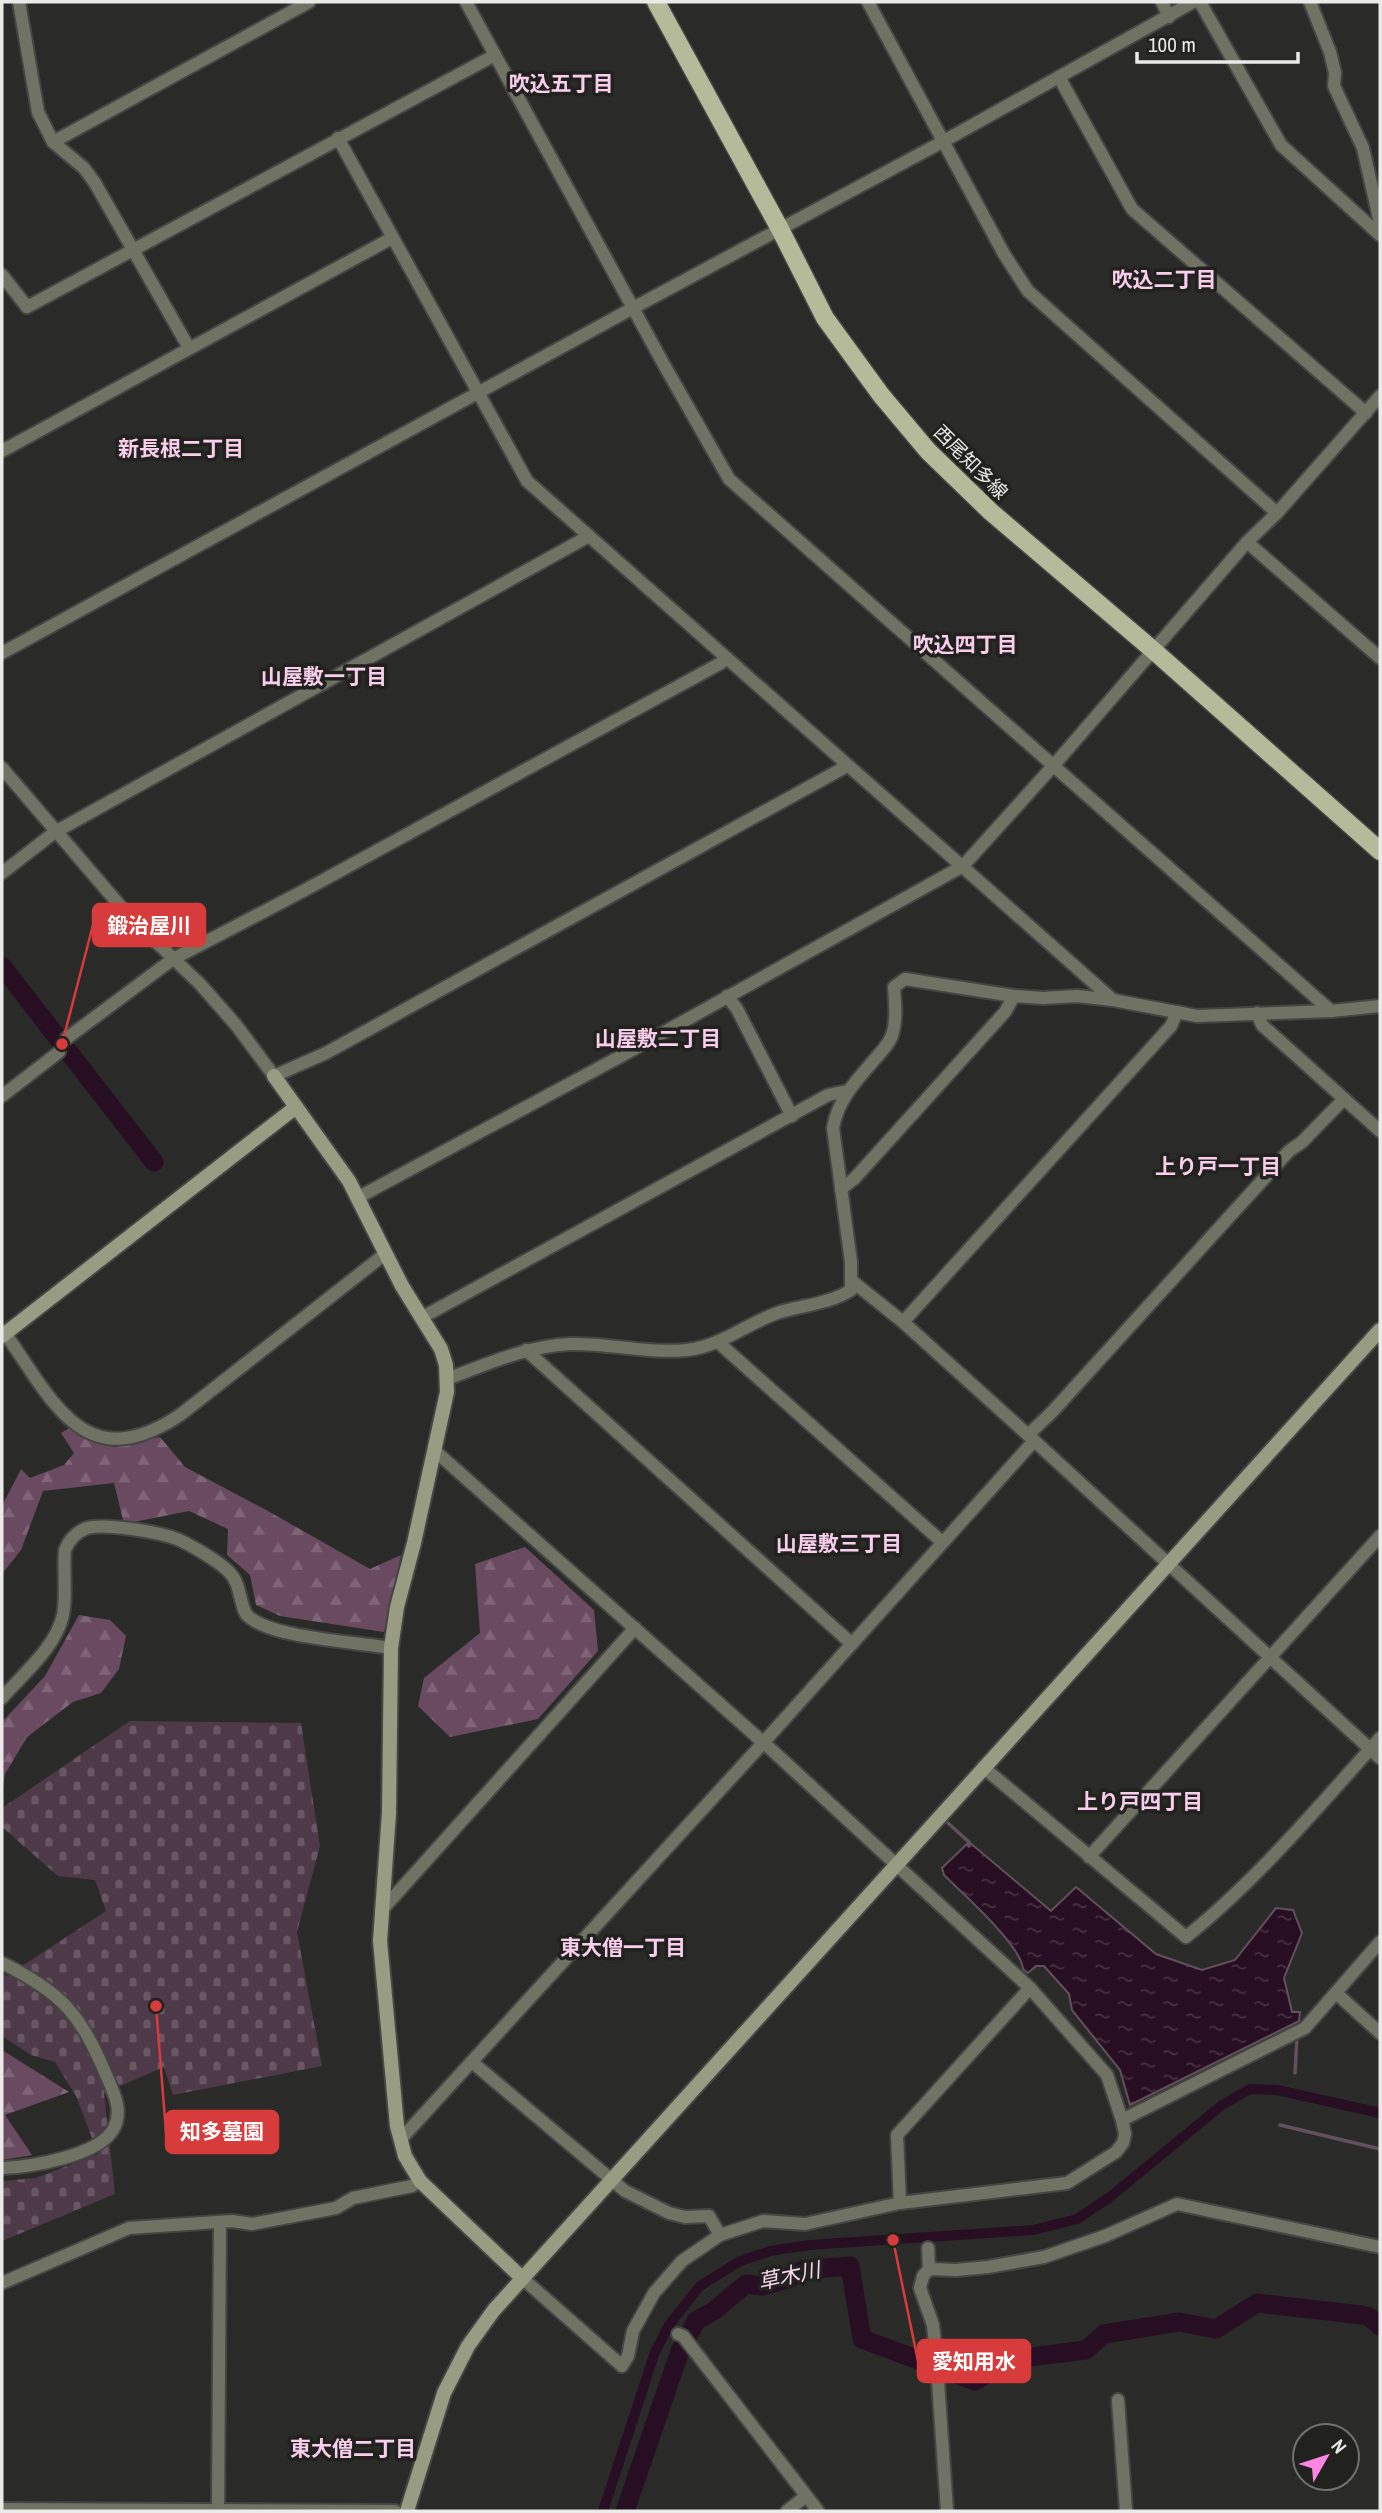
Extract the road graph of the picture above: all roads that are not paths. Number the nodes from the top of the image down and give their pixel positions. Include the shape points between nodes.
1 (310, 2) edge
2 (466, 2) edge
3 (656, 2) edge
4 (868, 2) edge
5 (1162, 2) edge
6 (1193, 2) edge
7 (1200, 2) edge
8 (1310, 2) edge
9 (22, 3) edge
10 (1169, 17) junction
11 (495, 55) junction
12 (1059, 77) junction
13 (338, 138) junction
14 (944, 141) junction
15 (53, 142) junction
16 (1380, 223) edge
17 (780, 229) junction
18 (1380, 236) edge
19 (392, 238) junction
20 (133, 249) junction
21 (2, 275) edge
22 (633, 308) junction
23 (189, 348) junction
24 (480, 391) junction
25 (1380, 396) edge
26 (1366, 413) junction
27 (2, 451) edge
28 (1277, 513) junction
29 (589, 536) junction
30 (1247, 542) junction
31 (1153, 650) junction
32 (2, 653) edge
33 (726, 658) junction
34 (1380, 658) edge
35 (1054, 765) junction
36 (848, 766) junction
37 (2, 768) edge
38 (55, 832) junction
39 (1380, 851) edge
40 (963, 866) junction
41 (2, 873) edge
42 (173, 959) junction
43 (727, 996) junction
44 (1014, 996) junction
45 (1113, 1000) junction
46 (1380, 1006) edge
47 (1331, 1010) junction
48 (1177, 1012) junction
49 (1256, 1013) junction
50 (67, 1038) dead end
51 (59, 1052) dead end
52 (274, 1076) junction
53 (847, 1091) junction
54 (2, 1096) edge
55 (1344, 1099) junction
56 (296, 1107) junction
57 (792, 1116) junction
58 (1380, 1131) edge
59 (841, 1189) junction
60 (358, 1198) junction
61 (385, 1254) junction
62 (852, 1281) junction
63 (421, 1318) junction
64 (903, 1322) junction
65 (1380, 1331) edge
66 (3, 1335) edge
67 (719, 1343) junction
68 (526, 1350) junction
69 (447, 1379) junction
70 (1031, 1438) junction
71 (434, 1450) junction
72 (1380, 1536) edge
73 (942, 1542) junction
74 (1169, 1564) junction
75 (635, 1628) junction
76 (852, 1644) junction
77 (390, 1648) junction
78 (1270, 1658) junction
79 (2, 1698) edge
80 (1380, 1738) edge
81 (762, 1743) junction
82 (1375, 1753) edge
83 (984, 1767) junction
84 (1089, 1857) junction
85 (897, 1864) junction
86 (381, 1911) junction
87 (1380, 1942) edge
88 (2, 1963) edge
89 (1030, 1988) junction
90 (1336, 1993) junction
91 (1380, 2033) edge
92 (472, 2062) junction
93 (1122, 2120) junction
94 (401, 2139) junction
95 (2, 2168) edge
96 (611, 2180) junction
97 (420, 2181) junction
98 (900, 2203) junction
99 (220, 2222) junction
100 (720, 2235) junction
101 (1380, 2247) edge
102 (928, 2248) dead end
103 (929, 2269) junction
104 (521, 2277) junction
105 (2, 2283) edge
106 (678, 2334) dead end
107 (1118, 2400) dead end
108 (806, 2496) junction
109 (2, 2509) edge
110 (218, 2510) junction
111 (395, 2511) edge
112 (407, 2511) edge
113 (787, 2511) edge
114 (818, 2511) edge
115 (947, 2511) edge
116 (1126, 2511) edge

1 - 15 street
2 - 11 street
3 - 17 main road, 西尾知多線
4 - 14 street
5 - 10 street
6 - 10 street
7 - 18 street via 1281,145
8 - 16 street via 1333,63 1334,86 1363,148
9 - 15 street via 34,100
10 - 12 street
11 - 13 street
11 - 22 street
12 - 14 street
12 - 26 street via 1132,209
13 - 19 street
13 - 20 street
14 - 17 street
14 - 28 street via 1028,290
15 - 20 street via 84,168
17 - 22 street
17 - 31 main road, 西尾知多線 via 825,318 928,451 991,512
19 - 23 street
19 - 24 street
20 - 21 street via 27,307
20 - 23 street
22 - 24 street
22 - 35 street via 729,479
23 - 27 street
24 - 29 street via 527,481
24 - 32 street
25 - 26 street
26 - 28 street
28 - 30 street
29 - 33 street
29 - 38 street
30 - 31 street
30 - 34 street
31 - 35 street
31 - 39 main road, 西尾知多線
33 - 36 street
33 - 42 street
35 - 40 street
35 - 47 street
36 - 40 street
36 - 52 street via 327,1053
37 - 38 street
38 - 41 street
38 - 42 street
40 - 43 street
40 - 45 street
42 - 50 street
42 - 52 street via 236,1025
43 - 57 street
43 - 60 street
44 - 45 street
44 - 53 street via 905,979 894,988 893,1033
44 - 59 street via 1005,1012
45 - 48 street
46 - 47 street
47 - 49 street
48 - 49 street via 1197,1016
48 - 64 street via 1171,1026
49 - 55 street via 1262,1025
51 - 54 street
52 - 56 street
53 - 57 street via 828,1095
53 - 59 street via 833,1128
55 - 58 street
55 - 70 street via 1289,1151
56 - 60 street
56 - 66 street
57 - 63 street
59 - 62 street
60 - 61 street
61 - 63 street
61 - 66 street via 180,1415 145,1435 122,1439 84,1431 58,1409
62 - 64 street
62 - 67 street via 850,1290 838,1298 771,1315
63 - 69 street via 441,1349
64 - 70 street
65 - 74 street
67 - 68 street via 686,1350 569,1345
67 - 73 street
68 - 69 street
68 - 76 street
69 - 71 street
70 - 73 street
70 - 74 street
71 - 75 street
71 - 77 street
72 - 78 street
73 - 76 street
74 - 78 street
74 - 83 street
75 - 81 street
75 - 86 street
76 - 81 street
77 - 79 street via 265,1626 246,1614 230,1573 181,1541 94,1527 78,1532 65,1550 64,1605 58,1630
77 - 86 street via 389,1813
78 - 82 street
78 - 84 street
80 - 82 street
81 - 85 street
81 - 92 street
82 - 84 street via 1186,1937
83 - 84 street
83 - 85 street
85 - 89 street
85 - 96 street
86 - 94 street via 386,2013
87 - 90 street
88 - 95 street via 46,1988 79,2020 118,2109 114,2129 97,2146 45,2162
89 - 93 street via 1107,2076
89 - 98 street via 897,2135
90 - 91 street
90 - 93 street via 1305,2028
92 - 94 street
92 - 96 street
93 - 98 street via 1125,2134 1116,2152 1067,2183
94 - 97 street
96 - 100 street via 669,2213 709,2216
96 - 104 street
97 - 99 street via 353,2198 335,2208 253,2224
97 - 104 street
98 - 100 street via 805,2224 763,2221
99 - 105 street via 129,2228
99 - 110 street
100 - 104 street via 682,2261 654,2293 633,2331 622,2366
101 - 103 street via 1177,2204 1044,2257 988,2267
102 - 103 street
103 - 115 street via 920,2288 933,2325
104 - 112 street via 457,2365
106 - 108 street
107 - 116 street
108 - 113 street
108 - 114 street
109 - 110 street
110 - 111 street

